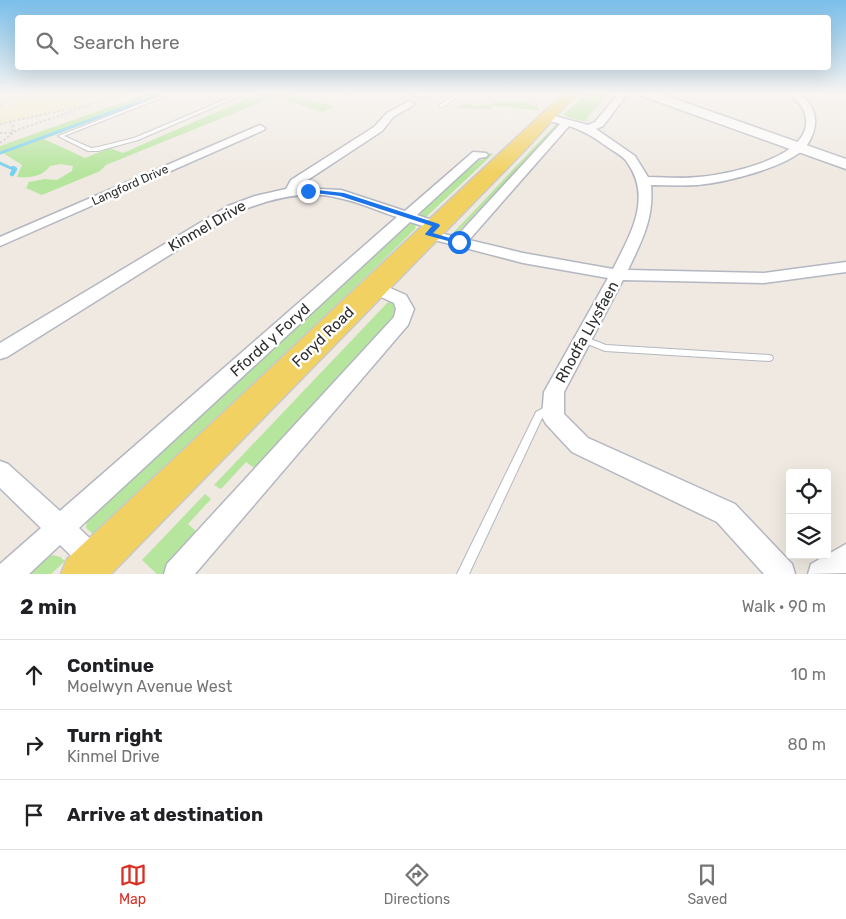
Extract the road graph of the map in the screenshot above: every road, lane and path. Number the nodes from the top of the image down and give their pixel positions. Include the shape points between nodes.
1 (20, 120) edge
2 (45, 120) edge
3 (100, 120) edge
4 (182, 120) edge
5 (386, 120) edge
6 (543, 120) edge
7 (549, 120) edge
8 (579, 120) edge
9 (603, 120) edge
10 (721, 120) edge
11 (810, 120) edge
12 (10, 122) junction
13 (0, 124) edge
14 (259, 128) dead end
15 (589, 129) junction
16 (12, 133) junction
17 (0, 134) edge
18 (0, 142) edge
19 (800, 148) junction
20 (482, 155) dead end
21 (846, 164) edge
22 (644, 181) junction
23 (291, 192) junction
24 (424, 225) junction
25 (0, 242) edge
26 (459, 242) junction
27 (846, 267) edge
28 (618, 275) junction
29 (374, 287) junction
30 (583, 339) junction
31 (0, 352) edge
32 (768, 358) dead end
33 (554, 406) junction
34 (0, 472) edge
35 (60, 529) junction
36 (846, 557) edge
37 (89, 567) edge
38 (10, 574) edge
39 (177, 574) edge
40 (463, 574) edge
41 (782, 574) edge
42 (821, 574) edge

1 - 12 path
2 - 16 path
3 - 4 lane via 60,136 90,150 98,149 136,139
5 - 23 street via 345,155 295,183
6 - 24 main road, Foryd Road
7 - 26 street
8 - 15 street, Rhodfa Llysfaen
9 - 15 street
10 - 19 street
11 - 19 street via 809,131
12 - 13 path
12 - 16 path
14 - 25 street, Langford Drive
15 - 22 street, Rhodfa Llysfaen via 630,158
16 - 17 path
16 - 18 path
19 - 21 street
19 - 22 street via 740,174 699,181
20 - 24 street, Ffordd y Foryd via 477,154
22 - 28 street, Rhodfa Llysfaen via 646,203 642,224
23 - 24 street, Kinmel Drive via 341,194
23 - 31 street, Kinmel Drive via 265,197 233,209
24 - 26 street, Kinmel Drive
24 - 29 main road, Foryd Road
24 - 35 street, Ffordd y Foryd
26 - 28 street, Kinmel Drive via 523,258
27 - 28 street, Kinmel Drive via 764,278
28 - 30 street, Rhodfa Llysfaen
29 - 37 main road, Foryd Road
29 - 39 street via 400,299 405,309 402,320
30 - 32 lane via 605,348
30 - 33 street, Rhodfa Llysfaen via 554,392
33 - 40 lane via 539,415
33 - 41 street via 553,417 580,445 726,513
34 - 35 street
35 - 37 street
35 - 38 street, Ffordd y Foryd
36 - 42 street

